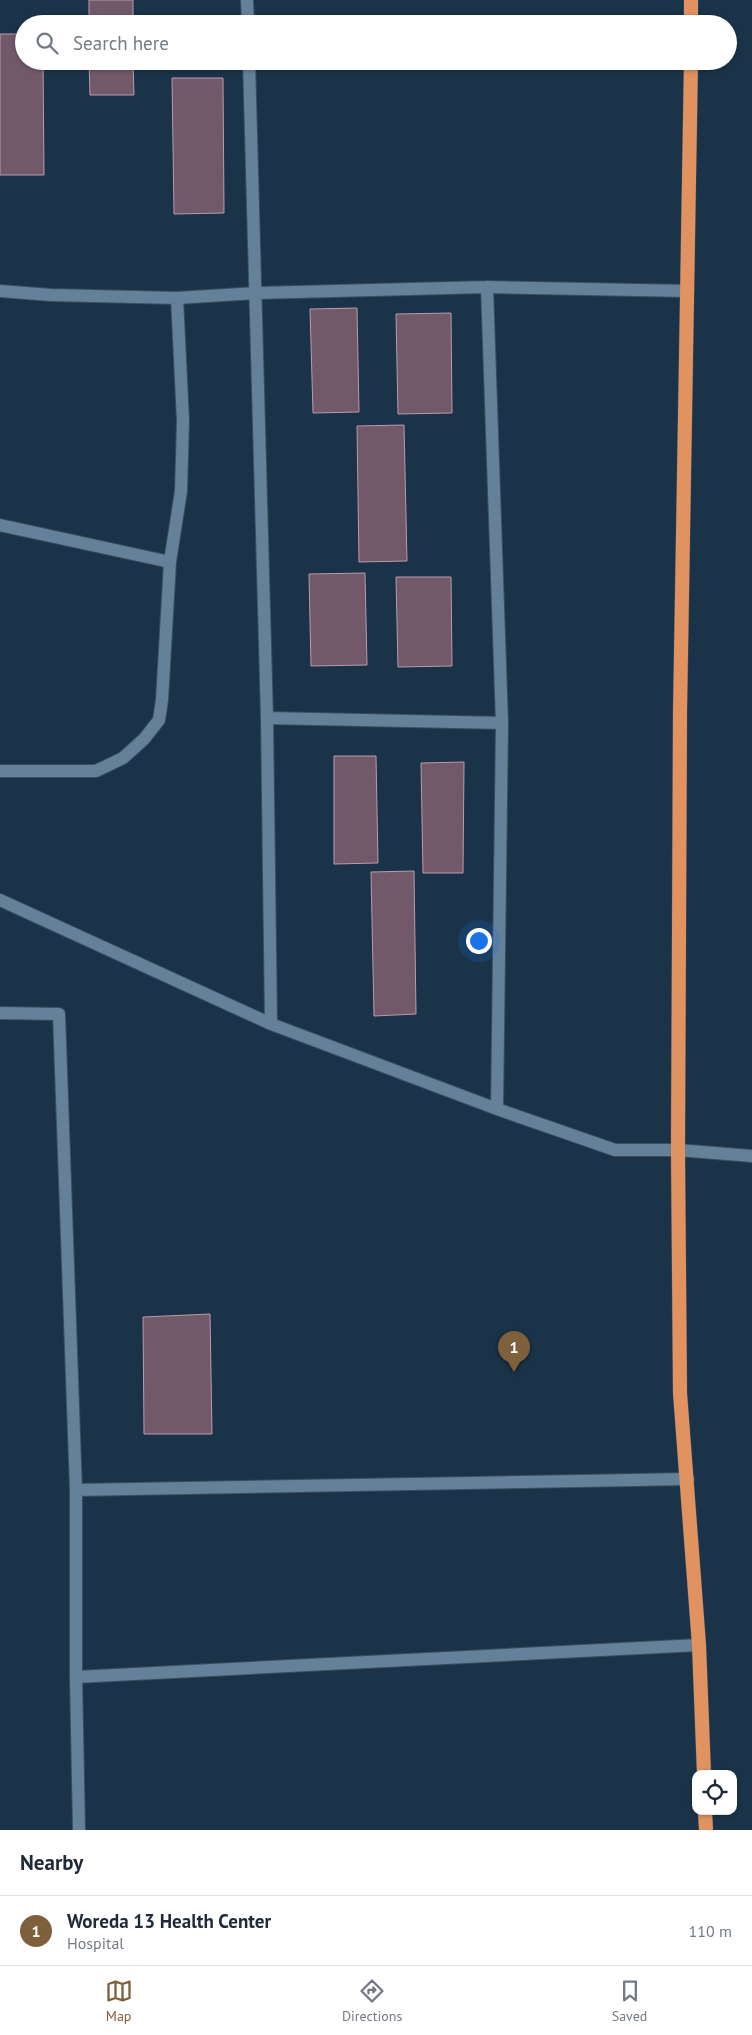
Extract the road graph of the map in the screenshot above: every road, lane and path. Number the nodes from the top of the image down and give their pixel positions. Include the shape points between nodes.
1 (247, 0) edge
2 (691, 0) edge
3 (248, 15) edge
4 (691, 15) edge
5 (249, 70) edge
6 (691, 70) edge
7 (487, 287) junction
8 (0, 291) edge
9 (688, 291) junction
10 (257, 293) junction
11 (177, 298) junction
12 (0, 526) edge
13 (170, 562) junction
14 (267, 718) junction
15 (502, 723) junction
16 (0, 771) edge
17 (0, 900) edge
18 (0, 1013) edge
19 (271, 1024) junction
20 (497, 1109) junction
21 (678, 1150) junction
22 (752, 1156) edge
23 (688, 1479) junction
24 (76, 1490) junction
25 (699, 1645) junction
26 (76, 1677) junction
27 (704, 1770) edge
28 (706, 1815) edge
29 (79, 1830) edge
30 (706, 1830) edge

1 - 3 street
2 - 4 highway
5 - 10 street
6 - 9 highway
7 - 9 street
7 - 10 street
7 - 15 street
8 - 11 street
9 - 21 highway via 680,713
10 - 11 street
10 - 14 street
11 - 13 street via 183,421 181,491
12 - 13 street
13 - 16 street via 162,700 159,720 144,739 122,758 96,771
14 - 15 street
14 - 19 street
15 - 20 street
17 - 19 street
18 - 24 street via 59,1014
19 - 20 street
20 - 21 street via 615,1150
21 - 22 street
21 - 23 highway via 680,1393
23 - 24 street
23 - 25 highway
24 - 26 street
25 - 26 street
25 - 27 highway
26 - 29 street
28 - 30 highway

